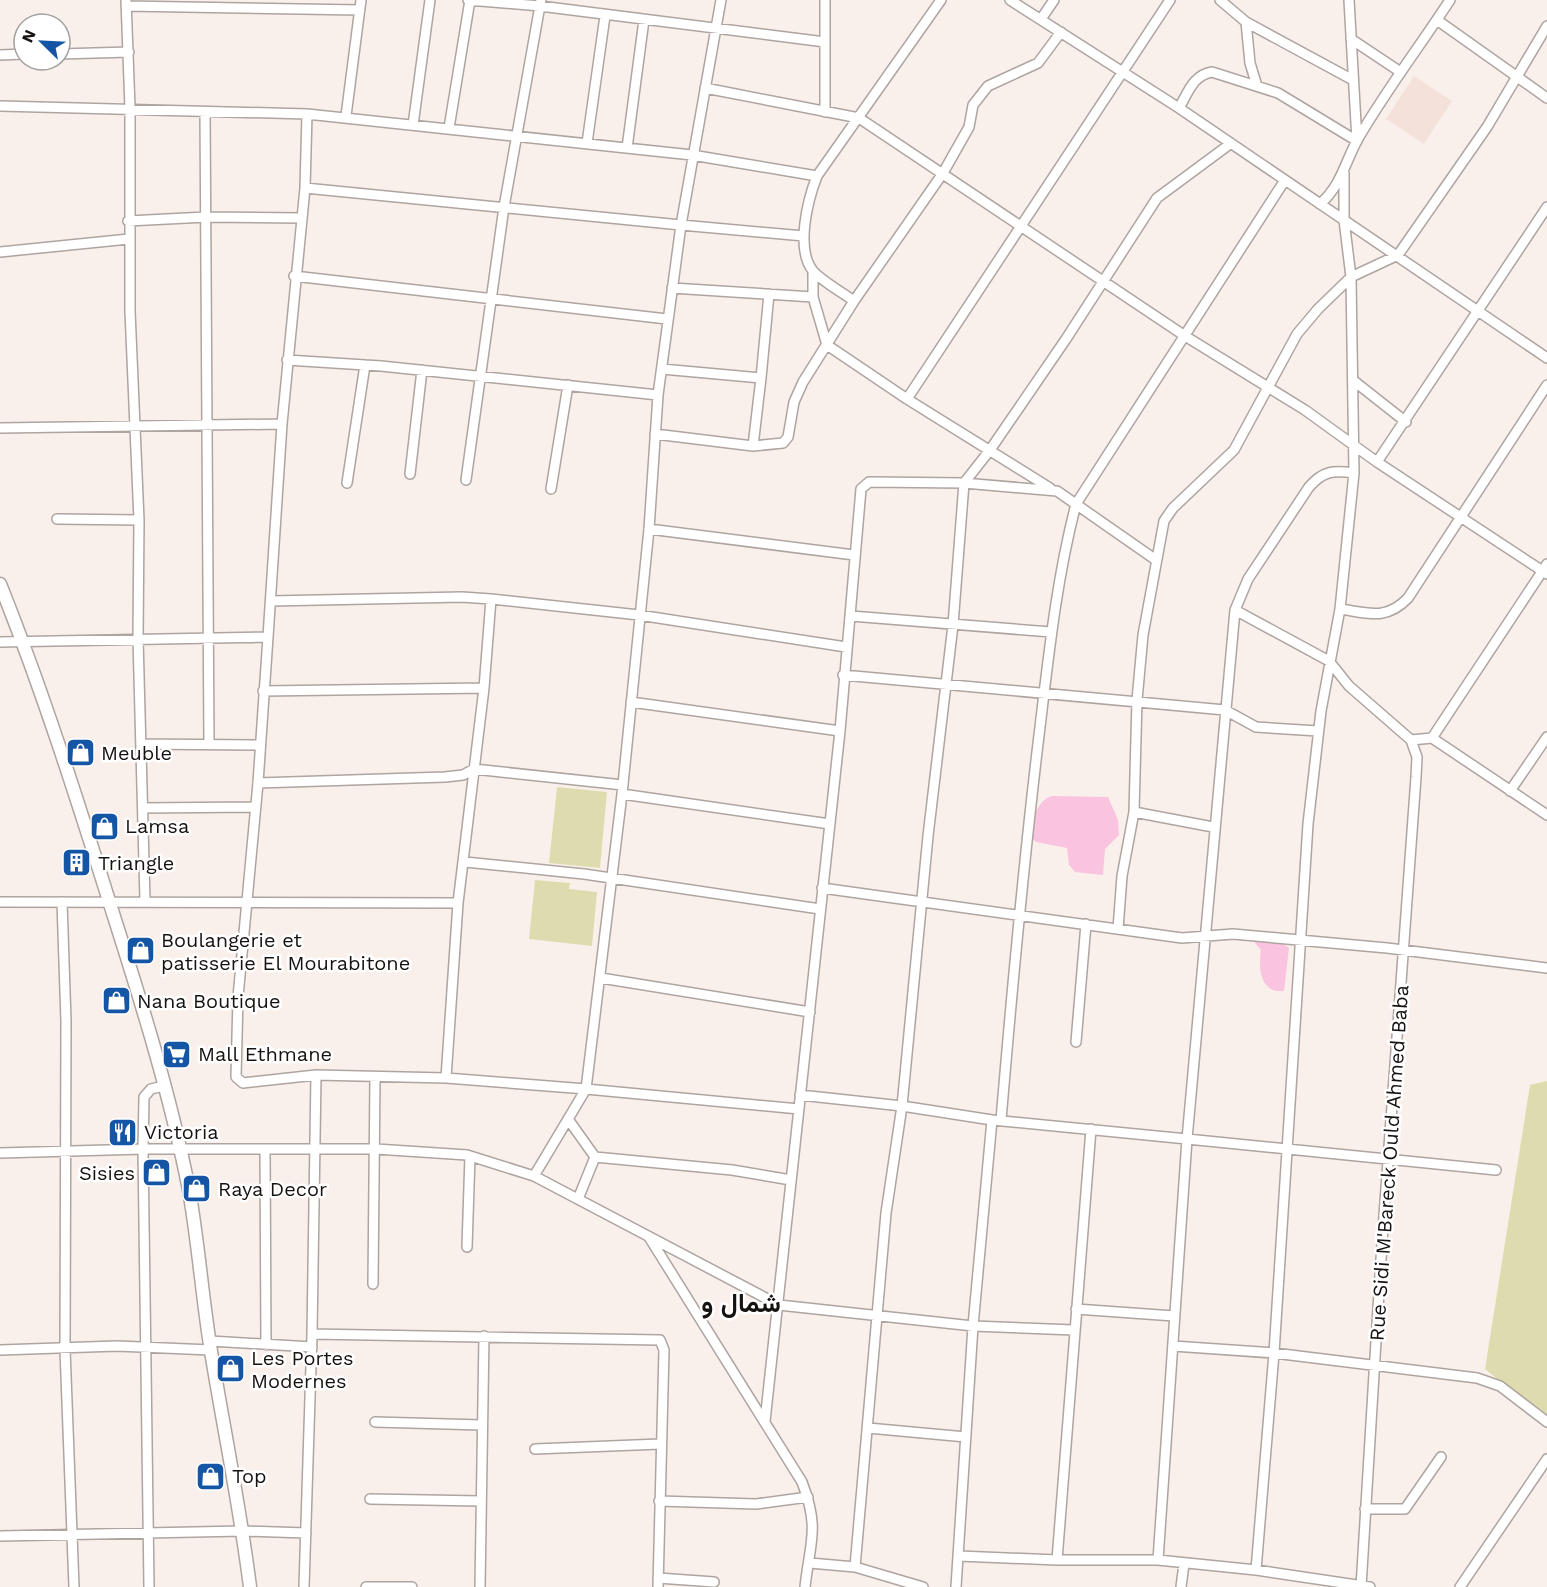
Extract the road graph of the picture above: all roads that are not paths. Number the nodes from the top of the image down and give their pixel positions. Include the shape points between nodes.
1 (430, 0) edge
2 (469, 0) edge
3 (721, 0) edge
4 (825, 0) edge
5 (941, 0) edge
6 (1010, 0) edge
7 (1054, 0) edge
8 (1170, 0) edge
9 (1220, 0) edge
10 (1349, 0) edge
11 (1450, 0) edge
12 (126, 3) edge
13 (540, 3) edge
14 (361, 5) edge
15 (605, 16) junction
16 (1041, 19) junction
17 (644, 20) junction
18 (1437, 20) junction
19 (1245, 22) junction
20 (1547, 26) edge
21 (717, 28) junction
22 (1061, 32) junction
23 (1351, 39) junction
24 (825, 42) junction
25 (129, 52) junction
26 (72, 54) edge
27 (1399, 70) junction
28 (1124, 73) junction
29 (1517, 76) junction
30 (1353, 80) junction
31 (1257, 86) junction
32 (705, 88) junction
33 (1547, 98) edge
34 (0, 106) edge
35 (130, 108) junction
36 (1179, 108) junction
37 (205, 112) junction
38 (825, 112) junction
39 (308, 114) junction
40 (345, 117) junction
41 (859, 118) junction
42 (414, 125) junction
43 (449, 128) junction
44 (517, 135) junction
45 (1357, 141) junction
46 (587, 143) junction
47 (1230, 144) junction
48 (627, 148) junction
49 (692, 155) junction
50 (943, 173) junction
51 (1344, 173) junction
52 (817, 176) junction
53 (1285, 180) junction
54 (304, 188) junction
55 (1320, 204) junction
56 (504, 207) junction
57 (1547, 207) edge
58 (206, 217) junction
59 (300, 218) junction
60 (1344, 220) junction
61 (128, 221) junction
62 (681, 225) junction
63 (1020, 226) junction
64 (804, 236) junction
65 (129, 239) junction
66 (0, 252) edge
67 (1398, 255) junction
68 (813, 271) junction
69 (294, 276) junction
70 (1351, 277) junction
71 (1104, 280) junction
72 (672, 288) junction
73 (770, 294) junction
74 (813, 297) junction
75 (492, 299) junction
76 (854, 301) junction
77 (1480, 311) junction
78 (667, 319) junction
79 (1185, 336) junction
80 (826, 345) junction
81 (1547, 358) edge
82 (287, 360) junction
83 (365, 365) junction
84 (662, 369) junction
85 (422, 370) junction
86 (481, 376) junction
87 (761, 378) junction
88 (1354, 381) junction
89 (568, 385) junction
90 (1547, 385) edge
91 (1268, 388) junction
92 (658, 395) junction
93 (907, 399) junction
94 (1406, 422) junction
95 (208, 424) junction
96 (282, 424) junction
97 (135, 426) junction
98 (0, 428) edge
99 (655, 434) junction
100 (1354, 444) junction
101 (753, 446) junction
102 (990, 450) junction
103 (1377, 462) junction
104 (1354, 473) junction
105 (410, 474) dead end
106 (466, 480) dead end
107 (347, 483) dead end
108 (964, 483) junction
109 (551, 489) dead end
110 (1052, 490) junction
111 (1076, 504) junction
112 (1462, 518) junction
113 (57, 519) dead end
114 (139, 520) junction
115 (649, 529) junction
116 (855, 555) junction
117 (1156, 560) junction
118 (1545, 570) edge
119 (0, 584) edge
120 (491, 599) junction
121 (271, 601) junction
122 (1340, 609) junction
123 (1235, 610) junction
124 (639, 615) junction
125 (851, 616) junction
126 (953, 625) junction
127 (1051, 632) junction
128 (208, 637) junction
129 (268, 637) junction
130 (138, 638) junction
131 (23, 641) junction
132 (0, 642) edge
133 (846, 647) junction
134 (1329, 661) junction
135 (843, 675) junction
136 (946, 685) junction
137 (484, 688) junction
138 (263, 691) junction
139 (1044, 693) junction
140 (1137, 700) junction
141 (631, 702) junction
142 (1225, 710) junction
143 (840, 731) junction
144 (1318, 731) junction
145 (1547, 737) edge
146 (1432, 738) junction
147 (1411, 740) junction
148 (141, 744) junction
149 (209, 744) junction
150 (260, 745) junction
151 (474, 769) junction
152 (258, 783) junction
153 (623, 790) junction
154 (1510, 791) junction
155 (143, 807) junction
156 (255, 807) junction
157 (1134, 812) junction
158 (1547, 815) edge
159 (830, 824) junction
160 (1214, 827) junction
161 (465, 862) junction
162 (612, 880) junction
163 (822, 888) junction
164 (109, 901) junction
165 (145, 901) junction
166 (246, 901) junction
167 (921, 901) junction
168 (0, 902) edge
169 (63, 902) junction
170 (458, 903) junction
171 (820, 909) junction
172 (1018, 915) junction
173 (1086, 924) junction
174 (1118, 929) junction
175 (1206, 935) junction
176 (1299, 940) junction
177 (1404, 951) junction
178 (1547, 968) edge
179 (601, 978) junction
180 (810, 1012) junction
181 (1076, 1042) dead end
182 (316, 1075) junction
183 (375, 1077) junction
184 (446, 1078) junction
185 (164, 1086) junction
186 (586, 1089) junction
187 (800, 1095) junction
188 (902, 1106) junction
189 (799, 1109) junction
190 (568, 1119) junction
191 (997, 1120) junction
192 (1091, 1129) junction
193 (1186, 1139) junction
194 (142, 1149) junction
195 (315, 1149) junction
196 (376, 1149) junction
197 (180, 1150) junction
198 (265, 1150) junction
199 (1286, 1150) junction
200 (64, 1152) junction
201 (0, 1153) edge
202 (470, 1156) junction
203 (595, 1157) junction
204 (1388, 1161) junction
205 (1496, 1170) dead end
206 (534, 1176) junction
207 (791, 1180) junction
208 (578, 1198) junction
209 (648, 1236) junction
210 (466, 1247) dead end
211 (373, 1284) dead end
212 (779, 1305) junction
213 (1076, 1309) junction
214 (879, 1316) junction
215 (1174, 1316) junction
216 (973, 1326) junction
217 (1074, 1330) junction
218 (312, 1334) junction
219 (484, 1336) junction
220 (210, 1345) junction
221 (267, 1345) junction
222 (1173, 1346) junction
223 (147, 1347) junction
224 (312, 1347) junction
225 (65, 1349) junction
226 (0, 1350) edge
227 (1274, 1353) junction
228 (1375, 1364) junction
229 (765, 1421) junction
230 (375, 1422) dead end
231 (1547, 1422) edge
232 (482, 1425) junction
233 (868, 1428) junction
234 (966, 1437) junction
235 (660, 1444) junction
236 (535, 1449) dead end
237 (1441, 1457) dead end
238 (1547, 1460) edge
239 (808, 1497) junction
240 (370, 1499) dead end
241 (482, 1501) junction
242 (659, 1501) junction
243 (1365, 1509) junction
244 (243, 1531) junction
245 (73, 1533) junction
246 (306, 1533) junction
247 (148, 1534) junction
248 (0, 1536) edge
249 (959, 1556) junction
250 (1057, 1560) junction
251 (1158, 1560) junction
252 (810, 1563) junction
253 (1184, 1564) junction
254 (855, 1566) junction
255 (1256, 1570) junction
256 (714, 1582) dead end
257 (658, 1583) edge
258 (1364, 1586) edge
259 (74, 1587) edge
260 (149, 1587) edge
261 (249, 1587) edge
262 (304, 1587) edge
263 (366, 1587) edge
264 (412, 1587) edge
265 (480, 1587) edge
266 (805, 1587) edge
267 (923, 1587) edge
268 (956, 1587) edge
269 (1181, 1587) edge
270 (1460, 1587) edge

1 - 42 street
2 - 13 street
2 - 43 street
3 - 21 street
4 - 24 street
5 - 41 street
6 - 16 street
7 - 16 street
8 - 28 street
9 - 19 street
10 - 23 street
11 - 18 street
12 - 14 street
12 - 25 street
13 - 15 street
13 - 44 street
14 - 40 street
15 - 17 street
15 - 46 street
16 - 22 street
17 - 21 street
17 - 48 street
18 - 27 street
18 - 29 street
19 - 30 street
19 - 31 street
20 - 29 street
21 - 24 street
21 - 32 street
22 - 28 street
22 - 50 street via 1038,63 988,86 973,105 969,127
23 - 27 street
23 - 30 street
24 - 38 street
25 - 26 street
25 - 35 street
27 - 45 street
28 - 36 street
28 - 63 street
29 - 33 street
29 - 67 street via 1487,127
30 - 45 street
31 - 36 street via 1212,72 1202,74
31 - 45 street via 1278,93
32 - 38 street
32 - 49 street
34 - 35 street
35 - 37 street
35 - 61 street
36 - 47 street
37 - 39 street
37 - 58 street
38 - 41 street
39 - 40 street
39 - 54 street
40 - 42 street
41 - 50 street
41 - 52 street
42 - 43 street
43 - 44 street
44 - 46 street
44 - 56 street
45 - 51 street
46 - 48 street
47 - 53 street
47 - 71 street via 1157,198
48 - 49 street
49 - 52 street
49 - 62 street
50 - 63 street
50 - 76 street
51 - 55 street via 1335,190
51 - 60 street
52 - 64 street via 808,197
53 - 55 street
53 - 79 street
54 - 56 street
54 - 59 street
55 - 60 street
56 - 62 street
56 - 75 street
57 - 77 street
58 - 59 street
58 - 61 street
58 - 95 street
59 - 69 street
60 - 67 street
60 - 70 street
61 - 65 street
62 - 64 street
62 - 72 street
63 - 71 street
63 - 93 street
64 - 68 street
65 - 66 street
65 - 97 street
67 - 70 street
67 - 77 street
68 - 74 street
68 - 76 street
69 - 75 street
69 - 82 street
70 - 88 street
70 - 91 street via 1297,334
71 - 79 street
71 - 102 street
72 - 73 street
72 - 78 street
73 - 74 street
73 - 87 street
74 - 80 street
75 - 78 street
75 - 86 street
76 - 80 street
77 - 81 street
77 - 94 street
78 - 84 street
79 - 91 street
79 - 111 street
80 - 93 street
80 - 101 street via 798,392 788,437 783,443
82 - 83 street
82 - 96 street
83 - 85 street
83 - 107 street
84 - 87 street
84 - 92 street
85 - 86 street
85 - 105 street
86 - 89 street
86 - 106 street
87 - 101 street
88 - 94 street
88 - 100 street
89 - 92 street
89 - 109 street
90 - 112 street
91 - 100 street
91 - 117 street via 1234,450 1164,521
92 - 99 street
93 - 102 street
94 - 103 street
95 - 96 street
95 - 97 street
95 - 128 street
96 - 121 street
97 - 98 street
97 - 114 street
99 - 101 street
99 - 115 street
100 - 103 street
100 - 104 street
102 - 108 street
102 - 110 street
103 - 112 street
104 - 122 street
104 - 123 street via 1320,474 1248,579
108 - 110 street
108 - 116 street via 865,484 861,489
108 - 126 street
110 - 111 street
111 - 117 street
111 - 127 street
112 - 118 street
112 - 122 street via 1392,613
113 - 114 street
114 - 130 street
115 - 116 street
115 - 124 street
116 - 125 street
117 - 140 street
118 - 146 street
119 - 131 street
120 - 121 street
120 - 124 street
120 - 137 street
121 - 129 street
122 - 134 street
123 - 134 street
123 - 142 street
124 - 133 street
124 - 141 street
125 - 126 street
125 - 133 street
126 - 127 street
126 - 136 street
127 - 139 street
128 - 129 street
128 - 130 street
128 - 149 street
129 - 138 street
130 - 131 street
130 - 148 street
131 - 132 street
131 - 164 street
133 - 135 street
134 - 144 street
134 - 147 street via 1349,686
135 - 136 street
135 - 143 street
136 - 139 street
136 - 167 street
137 - 138 street
137 - 151 street
138 - 150 street
139 - 140 street
139 - 172 street
140 - 142 street
140 - 157 street
141 - 143 street
141 - 153 street
142 - 144 street via 1256,727
142 - 160 street
143 - 159 street
144 - 176 street
145 - 154 street
146 - 147 street
146 - 154 street
147 - 177 street, Rue Sidi M'Bareck Ould Ahmed Baba via 1417,757
148 - 149 street
148 - 155 street
149 - 150 street
150 - 152 street
151 - 152 street via 455,776
151 - 153 street
151 - 161 street
152 - 156 street
153 - 159 street
153 - 162 street
154 - 158 street
155 - 156 street
155 - 165 street
156 - 166 street
157 - 160 street
157 - 174 street via 1122,876
159 - 163 street
160 - 175 street
161 - 162 street
161 - 170 street
162 - 171 street
162 - 179 street
163 - 167 street
163 - 171 street
164 - 165 street
164 - 169 street
164 - 185 street via 143,1004
165 - 166 street
166 - 170 street
166 - 182 street via 236,1077 243,1083
167 - 172 street
167 - 188 street
168 - 169 street
169 - 200 street
170 - 184 street
171 - 180 street
172 - 173 street
172 - 191 street
173 - 174 street
173 - 181 street
174 - 175 street via 1182,938
175 - 176 street
175 - 193 street
176 - 177 street
176 - 199 street
177 - 178 street
177 - 204 street, Rue Sidi M'Bareck Ould Ahmed Baba
179 - 180 street
179 - 186 street
180 - 187 street
182 - 183 street
182 - 195 street
183 - 184 street
183 - 196 street
184 - 186 street
185 - 194 street via 151,1089 144,1097
185 - 197 street
186 - 189 street
186 - 190 street
187 - 188 street
187 - 189 street
188 - 191 street
188 - 214 street via 886,1213
189 - 207 street
190 - 203 street
190 - 206 street
191 - 192 street
191 - 216 street
192 - 193 street
192 - 213 street
193 - 199 street
193 - 215 street
194 - 197 street
194 - 200 street
194 - 223 street
195 - 196 street
195 - 198 street
195 - 218 street
196 - 202 street
196 - 211 street
197 - 198 street
197 - 220 street
198 - 221 street
199 - 204 street
199 - 227 street
200 - 201 street
200 - 225 street
202 - 206 street
202 - 210 street
203 - 207 street via 732,1170
203 - 208 street
204 - 205 street
204 - 228 street, Rue Sidi M'Bareck Ould Ahmed Baba
206 - 208 street
207 - 212 street
208 - 209 street
209 - 212 street
209 - 229 street
212 - 214 street
212 - 229 street
213 - 215 street
213 - 217 street
214 - 216 street
214 - 233 street
215 - 222 street
216 - 217 street
216 - 234 street
217 - 250 street
218 - 219 street
218 - 224 street
219 - 232 street
219 - 235 street via 660,1340 664,1350
220 - 221 street
220 - 223 street
220 - 244 street
221 - 224 street
222 - 227 street
222 - 251 street
223 - 225 street
223 - 247 street
224 - 246 street
225 - 226 street
225 - 245 street
227 - 228 street
227 - 255 street
228 - 231 street via 1487,1380
228 - 243 street, Rue Sidi M'Bareck Ould Ahmed Baba
229 - 239 street
230 - 232 street
232 - 241 street
233 - 234 street
233 - 254 street
234 - 249 street
235 - 236 street
235 - 242 street
237 - 243 street via 1405,1509
238 - 270 street
239 - 242 street via 745,1505
239 - 252 street via 813,1515
240 - 241 street
241 - 265 street
242 - 257 street
243 - 258 street, Rue Sidi M'Bareck Ould Ahmed Baba
244 - 246 street
244 - 247 street
244 - 261 street
245 - 247 street
245 - 248 street
245 - 259 street
246 - 262 street
247 - 260 street
249 - 250 street
249 - 268 street
250 - 251 street
251 - 253 street
252 - 254 street
252 - 266 street
253 - 255 street
253 - 269 street
254 - 267 street
255 - 258 street
256 - 257 street
263 - 264 street

